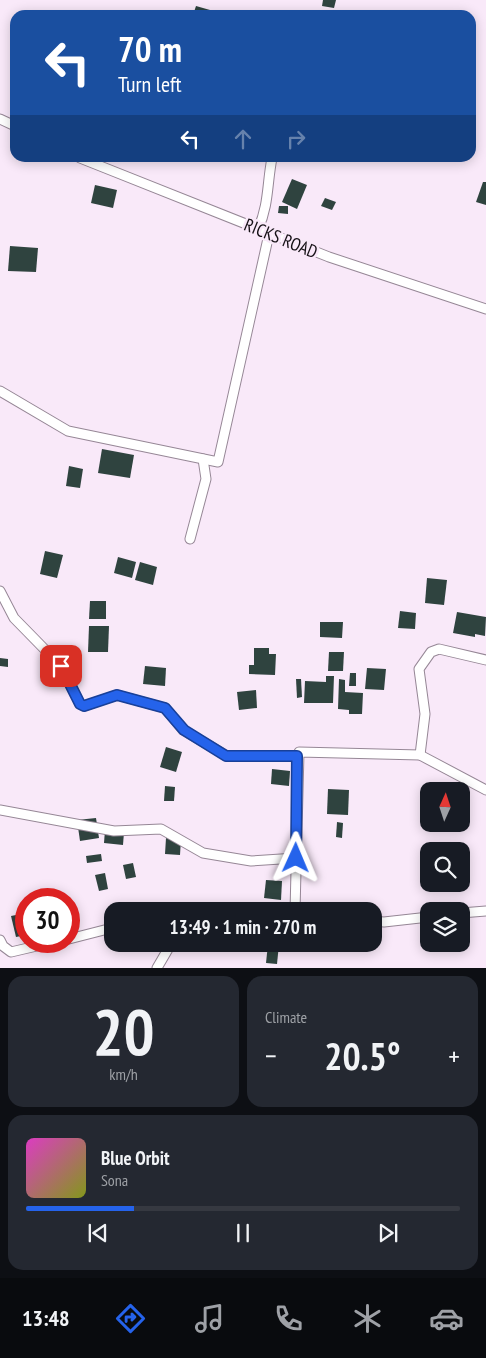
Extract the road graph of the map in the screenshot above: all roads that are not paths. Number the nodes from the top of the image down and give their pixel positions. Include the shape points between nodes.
1 (90, 162) edge
2 (271, 162) edge
3 (258, 229) junction
4 (269, 234) junction
5 (486, 309) edge
6 (0, 391) edge
7 (203, 458) junction
8 (190, 539) dead end
9 (0, 591) edge
10 (486, 660) edge
11 (420, 755) junction
12 (297, 756) junction
13 (486, 790) edge
14 (0, 810) edge
15 (296, 858) junction
16 (295, 902) edge
17 (486, 911) edge
18 (470, 912) edge
19 (420, 918) edge
20 (382, 922) edge
21 (104, 930) edge
22 (80, 936) edge
23 (0, 940) edge
24 (15, 951) edge
25 (166, 952) edge
26 (157, 968) edge

1 - 3 street, RICKS ROAD
2 - 3 street via 266,211
3 - 4 street, RICKS ROAD
4 - 5 street, RICKS ROAD via 328,258
4 - 7 street via 218,462
6 - 7 street via 68,431
7 - 8 street via 206,480
9 - 12 street via 14,618 61,666 80,704 84,706 117,695 165,708 184,730 226,756
10 - 11 street via 439,649 432,652 419,669 425,714
11 - 12 street via 299,752
11 - 13 street
12 - 15 street
14 - 15 street via 114,831 161,829 203,853 250,861
15 - 16 street
17 - 18 street
19 - 20 street
21 - 22 street
23 - 24 street via 11,952
25 - 26 street

